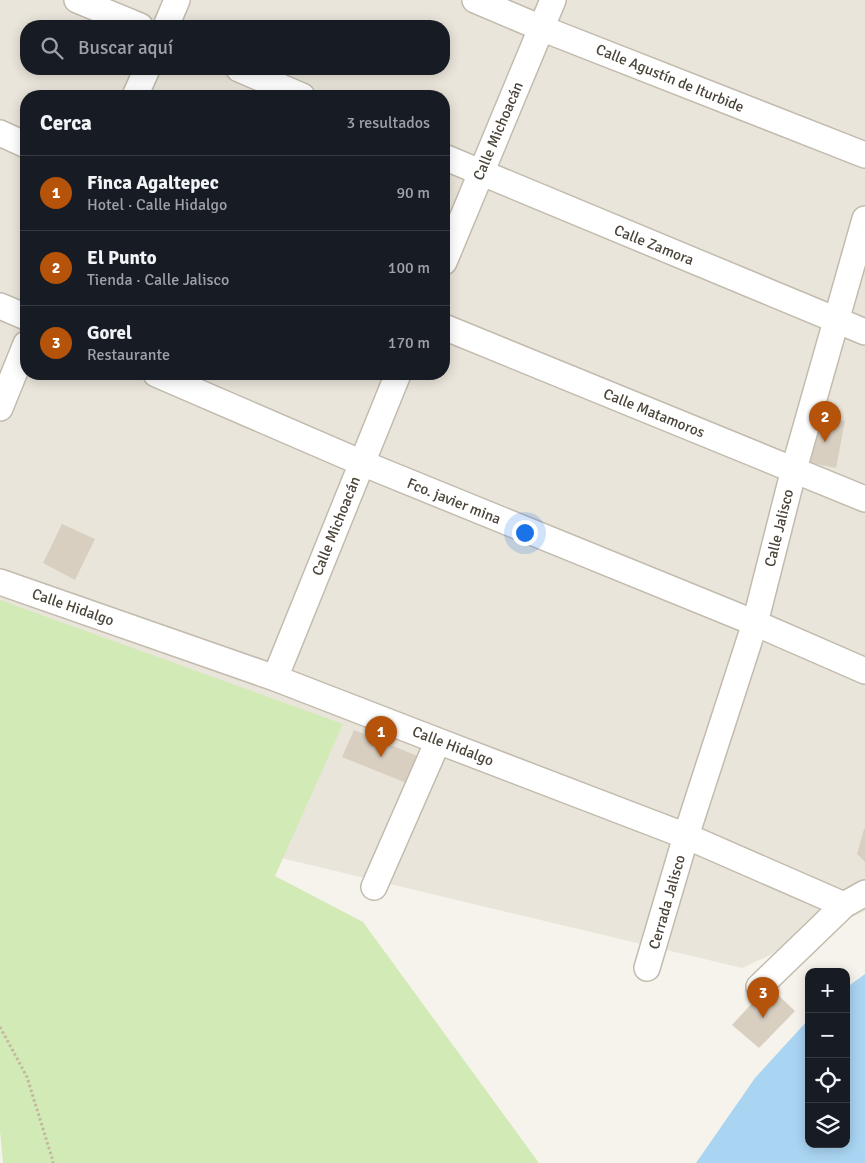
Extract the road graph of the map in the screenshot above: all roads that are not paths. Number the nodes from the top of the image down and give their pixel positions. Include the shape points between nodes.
1 (77, 0) edge
2 (177, 0) edge
3 (475, 0) edge
4 (553, 0) edge
5 (125, 20) edge
6 (169, 20) edge
7 (541, 28) junction
8 (144, 75) edge
9 (253, 75) edge
10 (138, 90) edge
11 (288, 90) edge
12 (0, 133) edge
13 (20, 142) edge
14 (865, 156) edge
15 (450, 160) edge
16 (480, 173) junction
17 (865, 219) edge
18 (450, 247) edge
19 (0, 306) edge
20 (20, 314) edge
21 (836, 320) junction
22 (450, 329) edge
23 (865, 332) edge
24 (20, 359) edge
25 (170, 380) edge
26 (396, 380) edge
27 (0, 408) edge
28 (362, 463) junction
29 (794, 469) junction
30 (865, 499) edge
31 (0, 582) edge
32 (755, 623) junction
33 (865, 671) edge
34 (275, 678) junction
35 (438, 741) junction
36 (686, 836) junction
37 (374, 887) dead end
38 (854, 899) edge
39 (647, 968) dead end
40 (759, 987) dead end

1 - 5 street
2 - 6 street
3 - 7 street, Calle Agustín de Iturbide
4 - 7 street, Calle Michoacán
7 - 14 street, Calle Agustín de Iturbide
7 - 16 street, Calle Michoacán
8 - 10 street
9 - 11 street
12 - 13 street
15 - 16 street, Calle Zamora
16 - 18 street, Calle Michoacán
16 - 21 street, Calle Zamora
17 - 21 street, Calle Jalisco
19 - 20 street
21 - 23 street, Calle Zamora
21 - 29 street, Calle Jalisco
22 - 29 street, Calle Matamoros
24 - 27 street
25 - 28 street, Fco. javier mina
26 - 28 street, Calle Michoacán
28 - 32 street, Fco. javier mina
28 - 34 street, Calle Michoacán
29 - 30 street, Calle Matamoros
29 - 32 street, Calle Jalisco
31 - 34 street, Calle Hidalgo
32 - 33 street, Fco. javier mina
32 - 36 street, Calle Jalisco
34 - 35 street, Calle Hidalgo
35 - 36 street, Calle Hidalgo
35 - 37 street
36 - 38 street, Calle Hidalgo
36 - 39 street, Cerrada Jalisco
38 - 40 street

